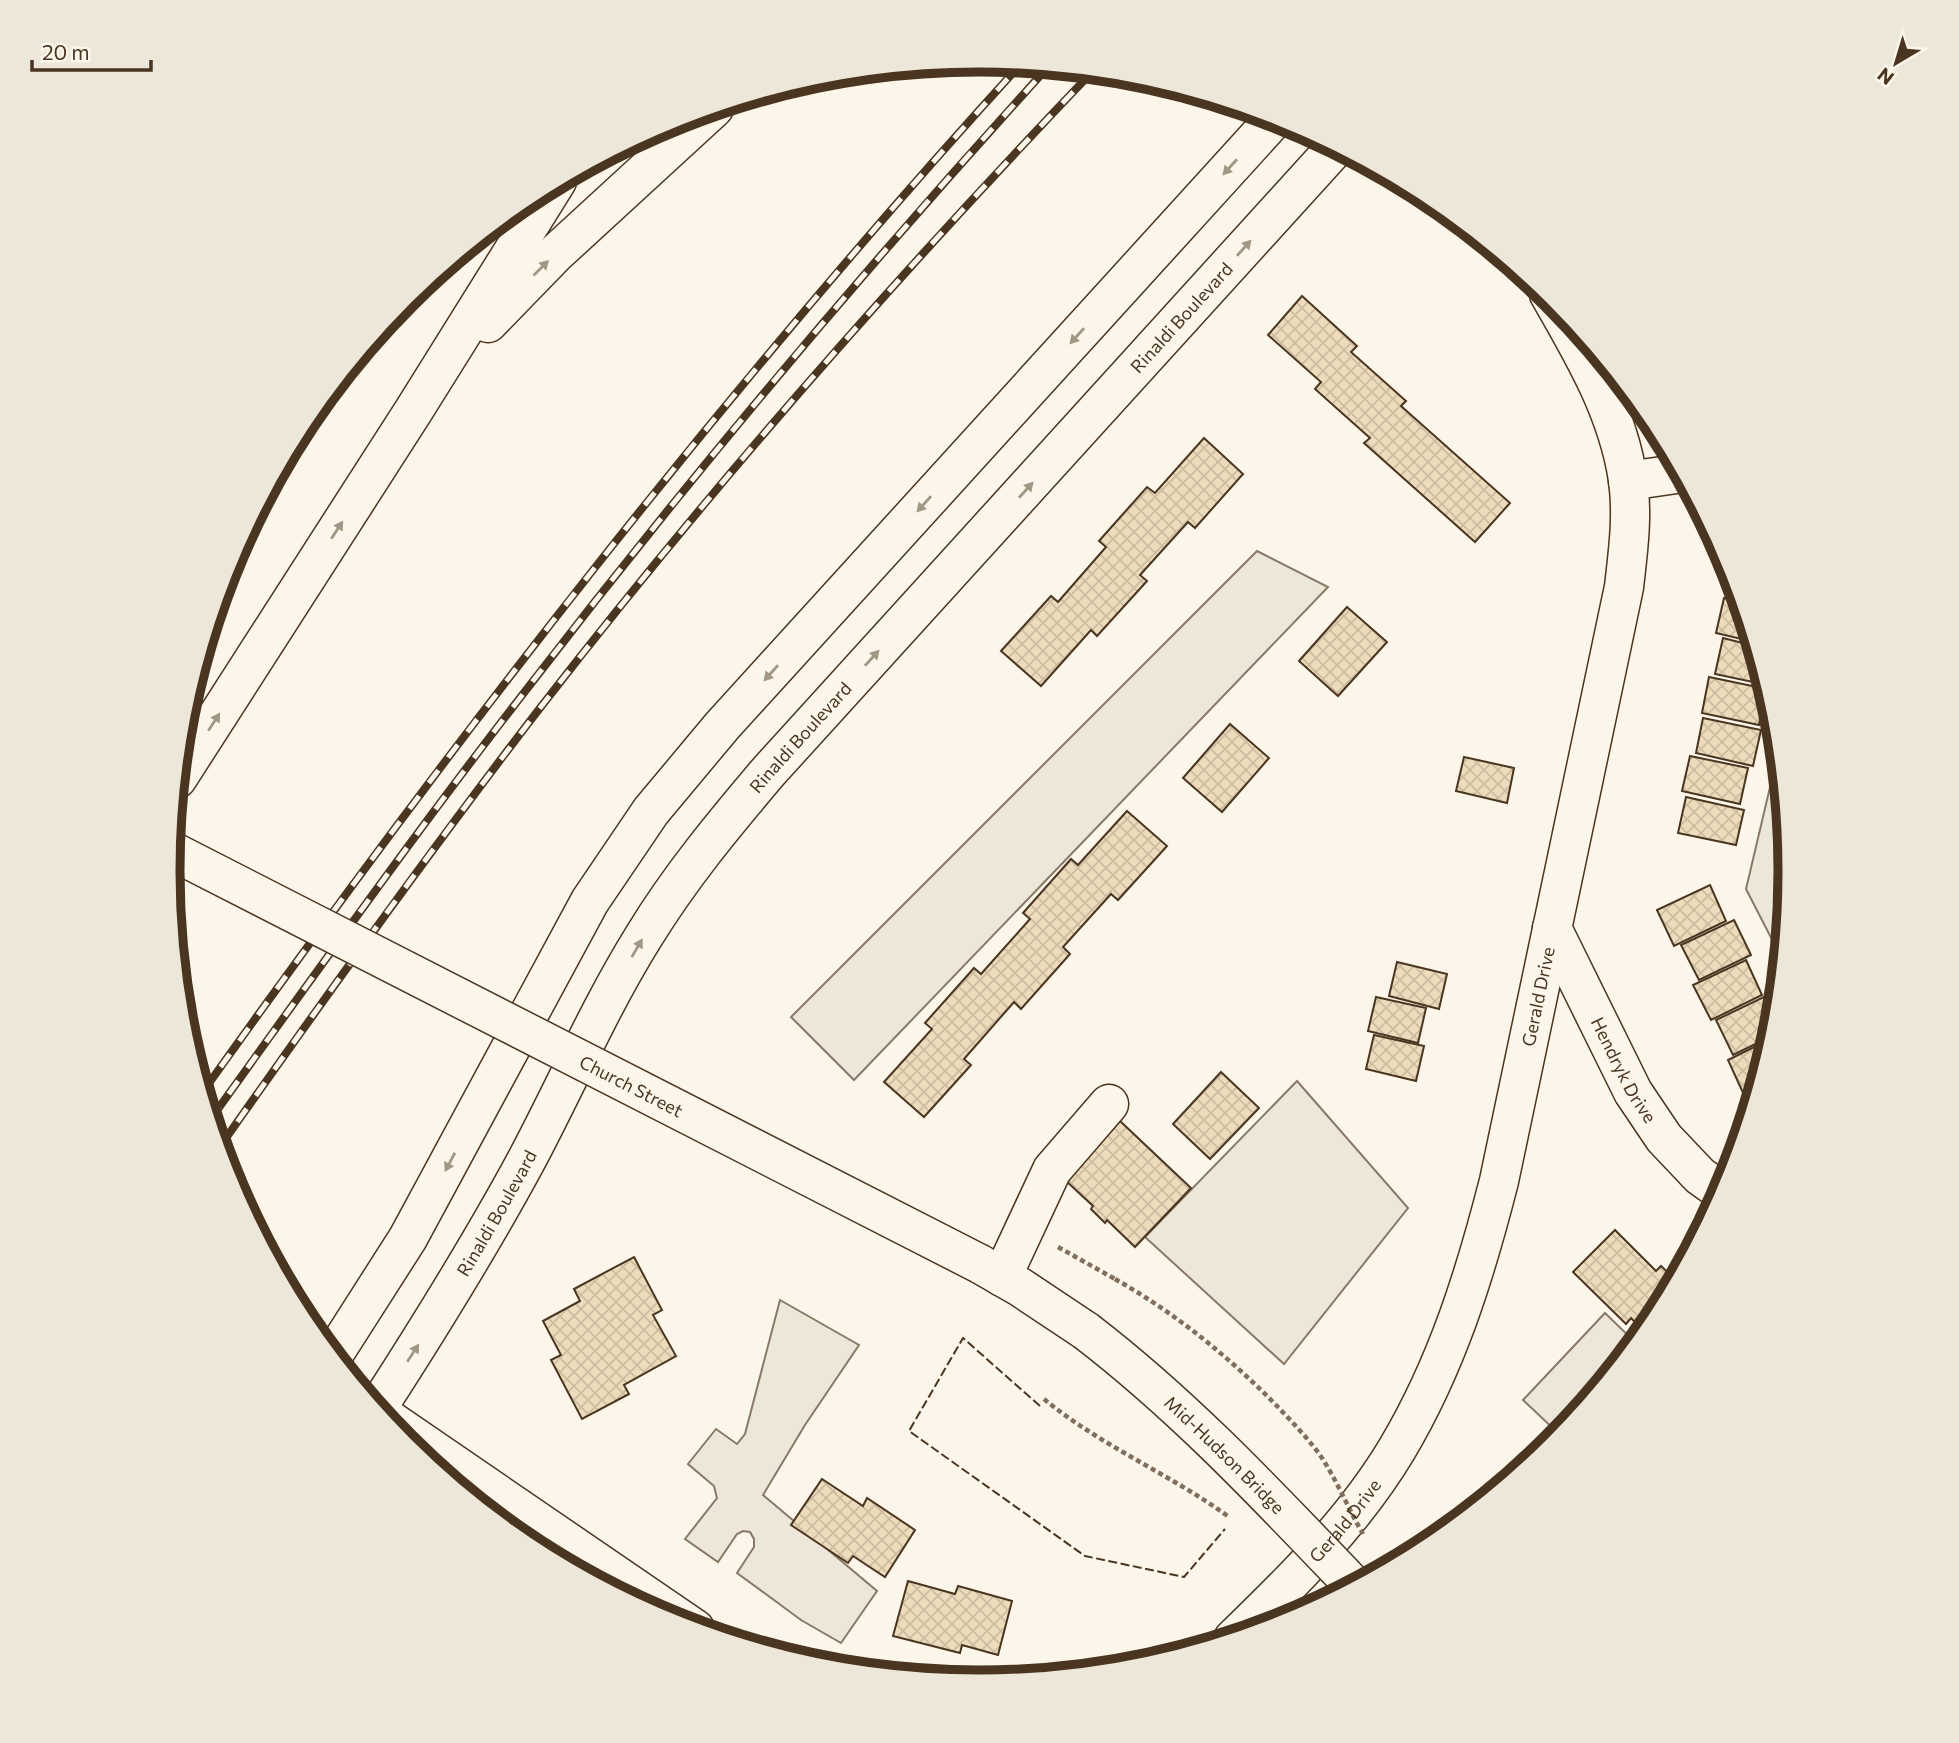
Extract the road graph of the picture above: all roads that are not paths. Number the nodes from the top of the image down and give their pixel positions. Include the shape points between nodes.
1 (697, 124) edge
2 (1268, 126) edge
3 (1331, 153) edge
4 (544, 201) edge
5 (1573, 335) edge
6 (414, 410) junction
7 (1673, 474) edge
8 (1628, 481) junction
9 (188, 762) edge
10 (180, 855) edge
11 (1552, 928) junction
12 (1110, 1104) dead end
13 (1714, 1186) edge
14 (991, 1270) junction
15 (1086, 1331) joint
16 (338, 1348) edge
17 (382, 1403) edge
18 (412, 1435) edge
19 (1349, 1580) edge
20 (657, 1603) edge
21 (1247, 1625) edge

6 -> 1 main road via 519,289
2 -> 16 main road via 722,726 651,811 590,901 414,1227
17 -> 3 main road, Rinaldi Boulevard via 497,1214 630,959 702,852 769,771
4 - 6 main road
5 - 8 main road, Gerald Drive via 1595,374 1615,425
9 -> 6 main road
7 - 8 main road
8 - 11 main road, Gerald Drive via 1630,534 1624,587
10 - 14 main road, Church Street, bridge
11 - 13 main road, Hendryk Drive via 1633,1092 1664,1138
11 - 21 main road, Gerald Drive via 1499,1181 1461,1314 1431,1387 1396,1451 1354,1511
12 - 14 main road via 1052,1170
14 - 15 main road, Church Street
15 - 19 main road, Mid-Hudson Bridge, bridge via 1194,1422
18 - 20 main road

